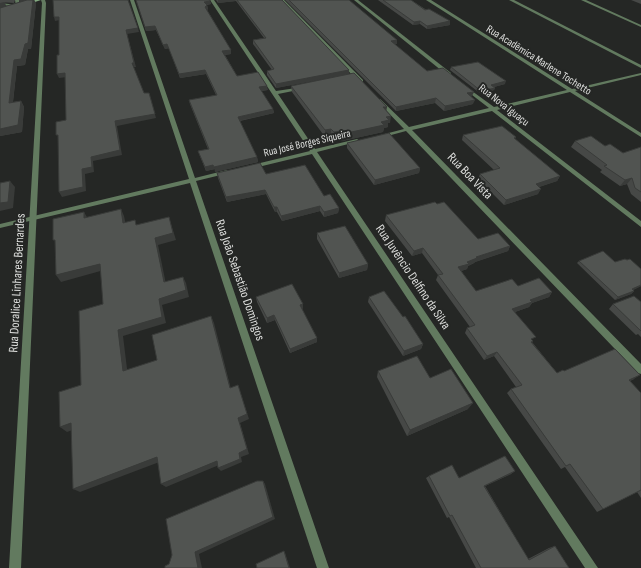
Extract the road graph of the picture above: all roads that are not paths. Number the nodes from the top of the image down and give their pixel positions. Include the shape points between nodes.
1 (18, 0) edge
2 (39, 0) edge
3 (43, 0) edge
4 (132, 0) edge
5 (212, 0) edge
6 (282, 0) edge
7 (356, 0) edge
8 (428, 0) edge
9 (511, 0) edge
10 (583, 0) edge
11 (0, 4) edge
12 (18, 6) junction
13 (6, 10) edge
14 (641, 26) edge
15 (641, 68) edge
16 (641, 74) edge
17 (355, 76) junction
18 (348, 78) edge
19 (455, 79) edge
20 (461, 84) edge
21 (366, 86) edge
22 (304, 87) edge
23 (571, 91) junction
24 (274, 93) junction
25 (376, 97) edge
26 (493, 109) junction
27 (407, 129) junction
28 (641, 135) edge
29 (375, 137) edge
30 (361, 140) edge
31 (313, 152) junction
32 (240, 169) edge
33 (233, 171) edge
34 (193, 180) junction
35 (34, 218) junction
36 (641, 225) edge
37 (0, 226) edge
38 (641, 370) edge
39 (15, 568) edge
40 (323, 568) edge
41 (592, 568) edge

1 - 12 street
2 - 12 main road
3 - 35 street, Rua Doralice Linhares Bernardes
4 - 34 street, Rua João Sebastião Domingos
5 - 24 street, Rua Juvêncio Delfino da Silva
6 - 17 street
7 - 19 street
8 - 23 street, Rua Acadêmica Marlene Tochetto
9 - 15 street
10 - 14 street
11 - 12 street
12 - 13 main road
16 - 23 street
17 - 18 street
17 - 21 street
20 - 26 street, Rua Nova Iguaçu
22 - 24 street
23 - 26 street
23 - 28 street, Rua Acadêmica Marlene Tochetto
24 - 31 street, Rua Juvêncio Delfino da Silva
25 - 27 street, Rua Boa Vista
26 - 27 street
26 - 36 street, Rua Nova Iguaçu
27 - 29 street
27 - 38 street, Rua Boa Vista
30 - 31 street, Rua José Borges Siqueira
31 - 32 street, Rua José Borges Siqueira
31 - 41 street, Rua Juvêncio Delfino da Silva
33 - 34 street
34 - 35 street
34 - 40 street, Rua João Sebastião Domingos
35 - 37 street
35 - 39 street, Rua Doralice Linhares Bernardes

